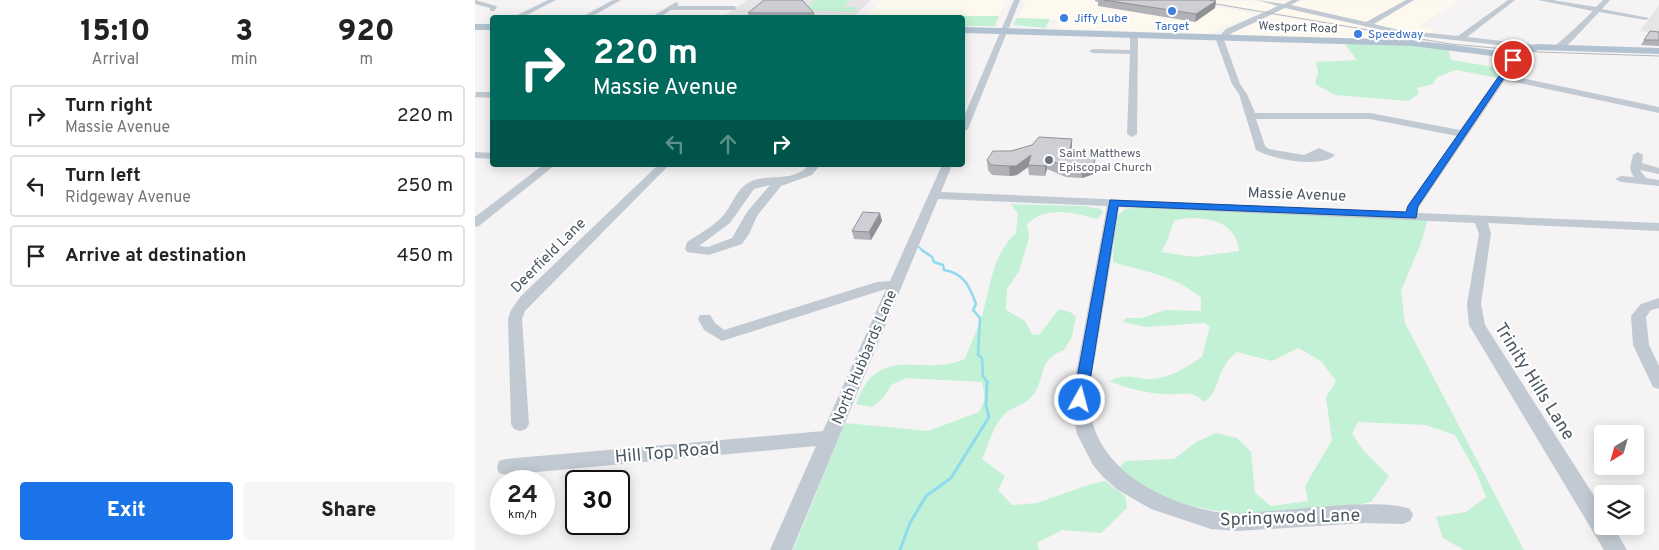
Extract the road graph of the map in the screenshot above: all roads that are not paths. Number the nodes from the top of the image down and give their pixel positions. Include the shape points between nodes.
1 (553, 0) edge
2 (618, 0) edge
3 (684, 0) edge
4 (1017, 0) edge
5 (1260, 0) edge
6 (1297, 0) edge
7 (1411, 0) edge
8 (1512, 0) edge
9 (1541, 0) edge
10 (1607, 0) edge
11 (475, 1) edge
12 (1285, 6) junction
13 (669, 8) junction
14 (734, 8) dead end
15 (492, 10) dead end
16 (1597, 10) junction
17 (520, 15) edge
18 (589, 15) edge
19 (658, 15) edge
20 (1646, 18) dead end
21 (1367, 25) junction
22 (475, 26) edge
23 (490, 27) edge
24 (965, 30) edge
25 (1005, 30) junction
26 (1134, 35) junction
27 (1224, 35) junction
28 (1095, 40) dead end
29 (1459, 40) junction
30 (1560, 46) junction
31 (1536, 47) junction
32 (1093, 51) junction
33 (1659, 51) edge
34 (1133, 52) junction
35 (1517, 56) junction
36 (1091, 61) dead end
37 (1503, 77) junction
38 (475, 95) edge
39 (490, 95) edge
40 (1659, 110) edge
41 (1251, 116) junction
42 (965, 124) edge
43 (1132, 134) dead end
44 (1463, 134) junction
45 (475, 155) edge
46 (490, 156) edge
47 (1308, 157) dead end
48 (547, 167) edge
49 (662, 167) edge
50 (813, 167) edge
51 (946, 167) edge
52 (1659, 171) edge
53 (1621, 179) dead end
54 (1642, 181) junction
55 (781, 182) junction
56 (1659, 183) edge
57 (934, 195) junction
58 (1114, 202) junction
59 (1413, 216) junction
60 (1480, 219) junction
61 (475, 222) edge
62 (1659, 227) edge
63 (895, 285) junction
64 (1659, 303) edge
65 (705, 319) dead end
66 (1659, 383) edge
67 (520, 424) dead end
68 (828, 438) junction
69 (506, 468) dead end
70 (1403, 515) dead end
71 (781, 550) edge
72 (1617, 550) edge

1 - 17 street
2 - 18 street
3 - 13 street
4 - 25 street
5 - 12 street
6 - 12 street
7 - 21 street
8 - 29 street
9 - 16 street
10 - 16 street
11 - 15 street via 494,7
12 - 21 street
12 - 27 street
13 - 14 street
13 - 19 street
16 - 20 street
16 - 30 street
21 - 29 street
22 - 23 main road
24 - 25 main road, Westport Road
25 - 26 main road, Westport Road
25 - 42 street
26 - 27 main road, Westport Road
26 - 34 street
27 - 35 main road, Westport Road via 1429,44
27 - 41 street via 1223,49
28 - 32 street
29 - 31 street
30 - 31 main road
30 - 33 main road
31 - 35 main road
32 - 34 street
32 - 36 street
34 - 43 street
35 - 37 street
37 - 40 street
37 - 44 street
38 - 39 street
41 - 44 street via 1370,116
41 - 47 street via 1258,146 1266,152
44 - 59 street via 1413,206
45 - 46 street
48 - 61 street
49 - 67 street, Deerfield Lane via 518,310 515,319
50 - 55 street via 808,173
51 - 57 street, North Hubbards Lane
52 - 54 street via 1636,160 1636,174
53 - 54 street
54 - 56 street
55 - 55 street via 751,215 737,241 709,251 692,249 692,245 726,220 750,185
57 - 58 street, Massie Avenue
57 - 63 street, North Hubbards Lane
58 - 59 street, Massie Avenue
58 - 70 street, Springwood Lane via 1080,400 1086,434 1111,471 1125,484 1157,503 1211,520 1238,522 1365,514
59 - 60 street, Massie Avenue
60 - 62 street, Massie Avenue
60 - 72 street, Trinity Hills Lane via 1485,234 1474,304 1477,325
63 - 65 street via 883,285 722,336
63 - 68 street, North Hubbards Lane
64 - 66 street via 1642,310 1638,316 1641,345
68 - 69 street, Hill Top Road
68 - 71 street, North Hubbards Lane

